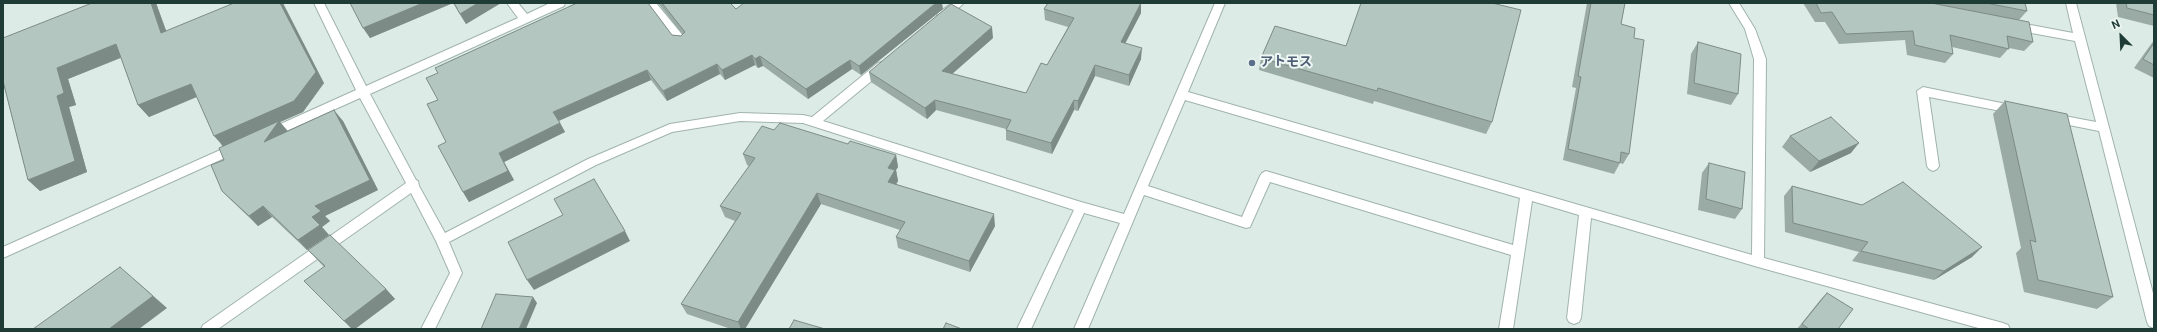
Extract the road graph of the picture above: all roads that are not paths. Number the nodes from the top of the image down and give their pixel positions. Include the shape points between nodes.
1 (319, 3) edge
2 (512, 3) edge
3 (560, 3) edge
4 (650, 3) edge
5 (959, 3) edge
6 (1220, 3) edge
7 (1734, 3) edge
8 (2071, 3) edge
9 (525, 19) junction
10 (934, 23) edge
11 (2003, 23) edge
12 (2080, 38) junction
13 (681, 41) edge
14 (892, 58) edge
15 (363, 92) junction
16 (1180, 94) junction
17 (2028, 113) edge
18 (2043, 116) edge
19 (814, 123) junction
20 (2104, 128) junction
21 (1933, 166) dead end
22 (414, 184) junction
23 (1141, 189) junction
24 (1527, 194) junction
25 (1081, 207) junction
26 (1585, 212) junction
27 (1129, 220) junction
28 (442, 240) junction
29 (1518, 252) junction
30 (3, 253) edge
31 (1758, 262) junction
32 (1574, 318) dead end
33 (2154, 322) edge
34 (208, 329) edge
35 (428, 329) edge
36 (1024, 329) edge
37 (1080, 329) edge
38 (1506, 329) edge
39 (2003, 329) edge

1 - 15 street
2 - 9 street
3 - 9 street
4 - 13 street
5 - 10 street
6 - 16 street
7 - 31 street via 1750,29 1760,59
8 - 12 street
9 - 15 street
11 - 12 street
12 - 20 street
14 - 19 street
15 - 22 street
15 - 30 street
16 - 23 street
16 - 24 street
17 - 21 street via 1923,91
18 - 20 street
19 - 25 street
19 - 28 street via 803,120 740,117 670,128 592,162
20 - 33 street
22 - 28 street
22 - 34 street
23 - 27 street
23 - 29 street via 1246,223 1266,176
24 - 26 street
24 - 29 street
25 - 27 street
25 - 36 street
26 - 31 street
26 - 32 street
27 - 37 street
28 - 35 street via 456,273
29 - 38 street
31 - 39 street

